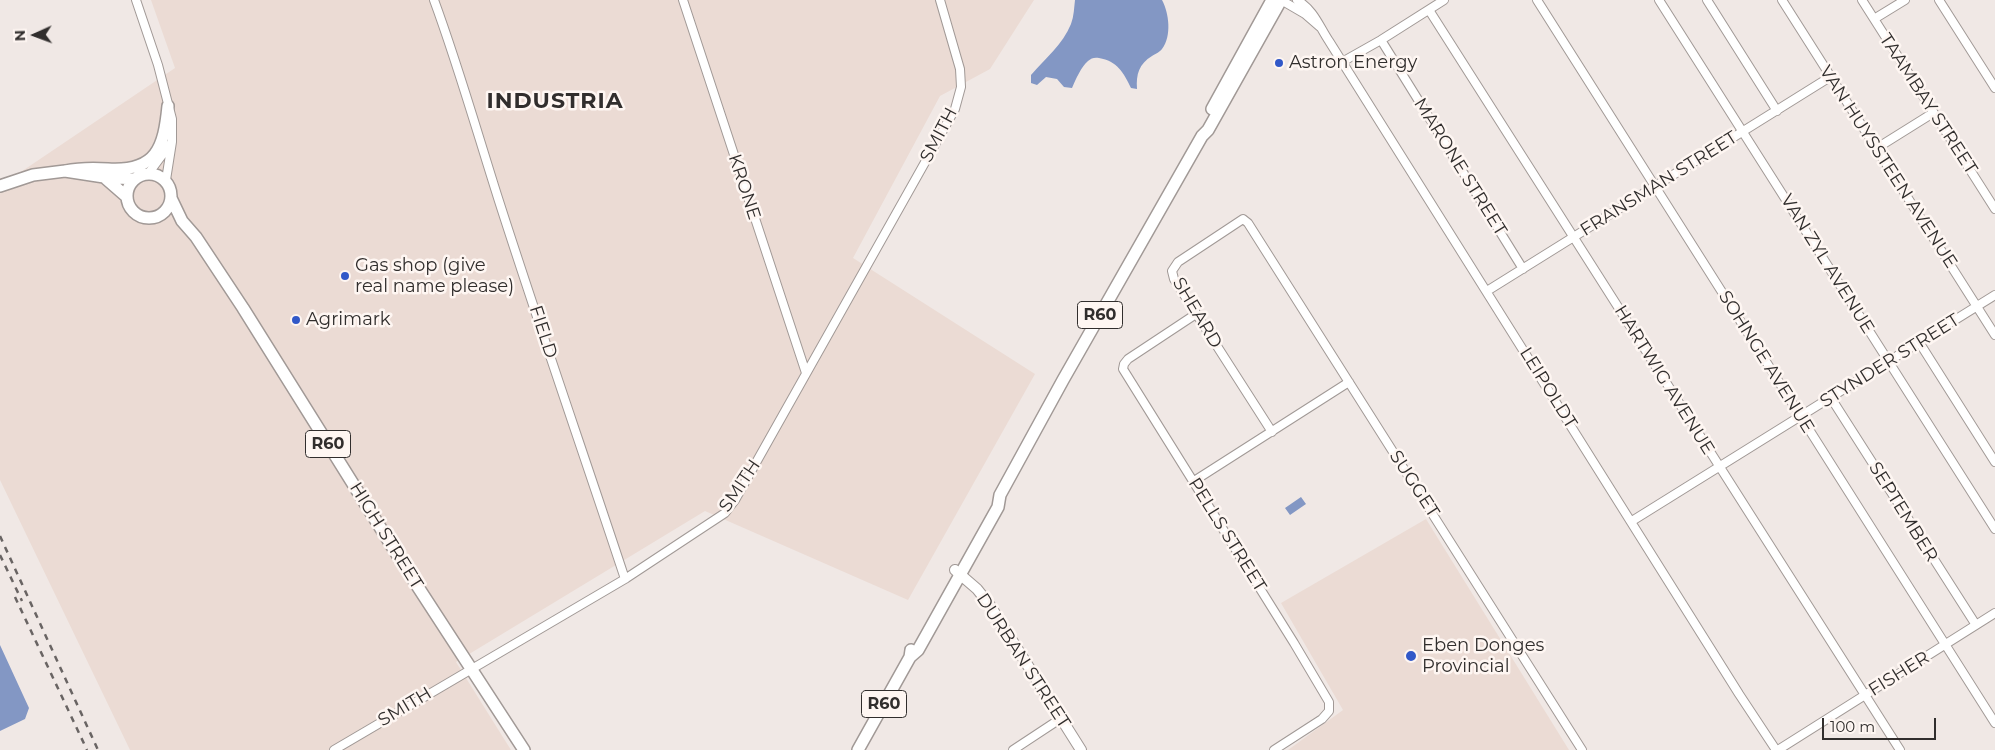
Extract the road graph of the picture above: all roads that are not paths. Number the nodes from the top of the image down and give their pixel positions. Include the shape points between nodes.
1 (136, 0) edge
2 (434, 0) edge
3 (683, 0) edge
4 (940, 0) edge
5 (1272, 0) edge
6 (1281, 0) edge
7 (1297, 0) edge
8 (1444, 0) edge
9 (1537, 0) edge
10 (1659, 0) edge
11 (1707, 0) edge
12 (1782, 0) edge
13 (1862, 0) edge
14 (1905, 0) edge
15 (1939, 0) edge
16 (1429, 10) junction
17 (1874, 19) junction
18 (1320, 27) junction
19 (1381, 40) junction
20 (1342, 62) junction
21 (1830, 77) junction
22 (1995, 88) edge
23 (168, 106) junction
24 (1777, 111) junction
25 (1934, 113) junction
26 (1743, 132) junction
27 (1202, 136) junction
28 (172, 142) junction
29 (1876, 148) junction
30 (65, 171) junction
31 (148, 174) junction
32 (104, 178) junction
33 (134, 180) junction
34 (166, 180) junction
35 (0, 186) edge
36 (1655, 186) junction
37 (127, 197) junction
38 (170, 198) junction
39 (1995, 208) edge
40 (160, 214) junction
41 (1245, 220) joint
42 (182, 221) junction
43 (1574, 237) junction
44 (1524, 269) junction
45 (1488, 291) junction
46 (1995, 295) edge
47 (1977, 306) junction
48 (1196, 314) junction
49 (1995, 335) edge
50 (1919, 342) junction
51 (1889, 362) junction
52 (806, 373) junction
53 (1349, 382) junction
54 (1831, 398) junction
55 (1800, 417) junction
56 (1272, 432) junction
57 (1995, 462) edge
58 (1720, 467) junction
59 (1194, 481) junction
60 (1632, 521) junction
61 (1995, 529) edge
62 (958, 573) junction
63 (625, 579) junction
64 (1995, 613) edge
65 (1976, 625) junction
66 (1945, 645) junction
67 (472, 668) junction
68 (1865, 695) junction
69 (1060, 719) junction
70 (1995, 724) edge
71 (334, 750) edge
72 (524, 750) edge
73 (858, 750) edge
74 (1012, 750) edge
75 (1081, 750) edge
76 (1274, 750) edge
77 (1582, 750) edge
78 (1777, 750) edge
79 (1900, 750) edge

1 - 23 street
2 - 63 street, FIELD
3 - 52 street, KRONE
4 - 52 street, SMITH via 957,54 961,87 955,109
5 - 27 main road, R60 via 1203,125
6 - 18 street, LEIPOLDT
6 - 27 main road, R60
7 - 18 street, LEIPOLDT via 1312,13
8 - 16 street
9 - 36 street, SOHNGE AVENUE
10 - 26 street, VAN ZYL AVENUE
11 - 24 street
12 - 21 street, VAN HUYSSTEEN AVENUE
13 - 17 street, TAAMBAY STREET
14 - 17 street
15 - 22 street
16 - 19 street
16 - 43 street, HARTWIG AVENUE
17 - 25 street, TAAMBAY STREET
18 - 20 street, LEIPOLDT
19 - 20 street
19 - 44 street, MARONE STREET
20 - 45 street, LEIPOLDT
21 - 24 street, FRANSMAN STREET
21 - 29 street, VAN HUYSSTEEN AVENUE
23 - 28 street
23 - 30 main road via 164,140 150,158 138,166
24 - 26 street, FRANSMAN STREET
25 - 29 street
25 - 39 street, TAAMBAY STREET
26 - 36 street, FRANSMAN STREET
26 - 51 street, VAN ZYL AVENUE
27 - 62 main road, R60 via 1063,380 1000,495 998,508
28 - 31 street
28 - 34 street
29 - 47 street, VAN HUYSSTEEN AVENUE
30 - 32 main road
30 - 35 main road via 33,175
31 - 33 main road
31 - 34 main road
32 - 33 main road
32 - 37 main road
33 - 37 main road
34 - 38 main road, HIGH STREET / R60
36 - 43 street, FRANSMAN STREET
36 - 55 street, SOHNGE AVENUE
37 - 40 main road via 130,208 142,216 150,218
38 - 40 main road
38 - 42 main road, HIGH STREET / R60
40 - 42 main road
41 - 48 street, SHEARD via 1173,266 1174,279
41 - 53 street, SUGGET
42 - 67 main road, HIGH STREET / R60 via 243,308
43 - 44 street, FRANSMAN STREET
43 - 58 street, HARTWIG AVENUE
44 - 45 street, FRANSMAN STREET
45 - 60 street, LEIPOLDT
46 - 47 street, STYNDER STREET
47 - 49 street, VAN HUYSSTEEN AVENUE
47 - 50 street, STYNDER STREET
48 - 56 street, SHEARD
48 - 59 street, PELLS STREET via 1124,364 1124,371
50 - 51 street, STYNDER STREET
50 - 57 street
51 - 54 street, STYNDER STREET
51 - 61 street, VAN ZYL AVENUE
52 - 63 street, SMITH via 725,513
53 - 56 street
53 - 77 street, SUGGET
54 - 55 street, STYNDER STREET
54 - 65 street, SEPTEMBER
55 - 58 street, STYNDER STREET
55 - 66 street, SOHNGE AVENUE
56 - 59 street
58 - 60 street, STYNDER STREET
58 - 68 street, HARTWIG AVENUE
59 - 76 street, PELLS STREET via 1330,707 1322,719
60 - 78 street, LEIPOLDT
62 - 69 street, DURBAN STREET via 977,588 989,604
62 - 73 main road, R60 via 918,650 910,657
63 - 67 street, SMITH
64 - 65 street, FISHER
65 - 66 street, FISHER
66 - 68 street, FISHER
66 - 70 street, SOHNGE AVENUE
67 - 71 street, SMITH
67 - 72 main road, HIGH STREET / R60
68 - 78 street, FISHER
68 - 79 street, HARTWIG AVENUE
69 - 74 street
69 - 75 street, DURBAN STREET

